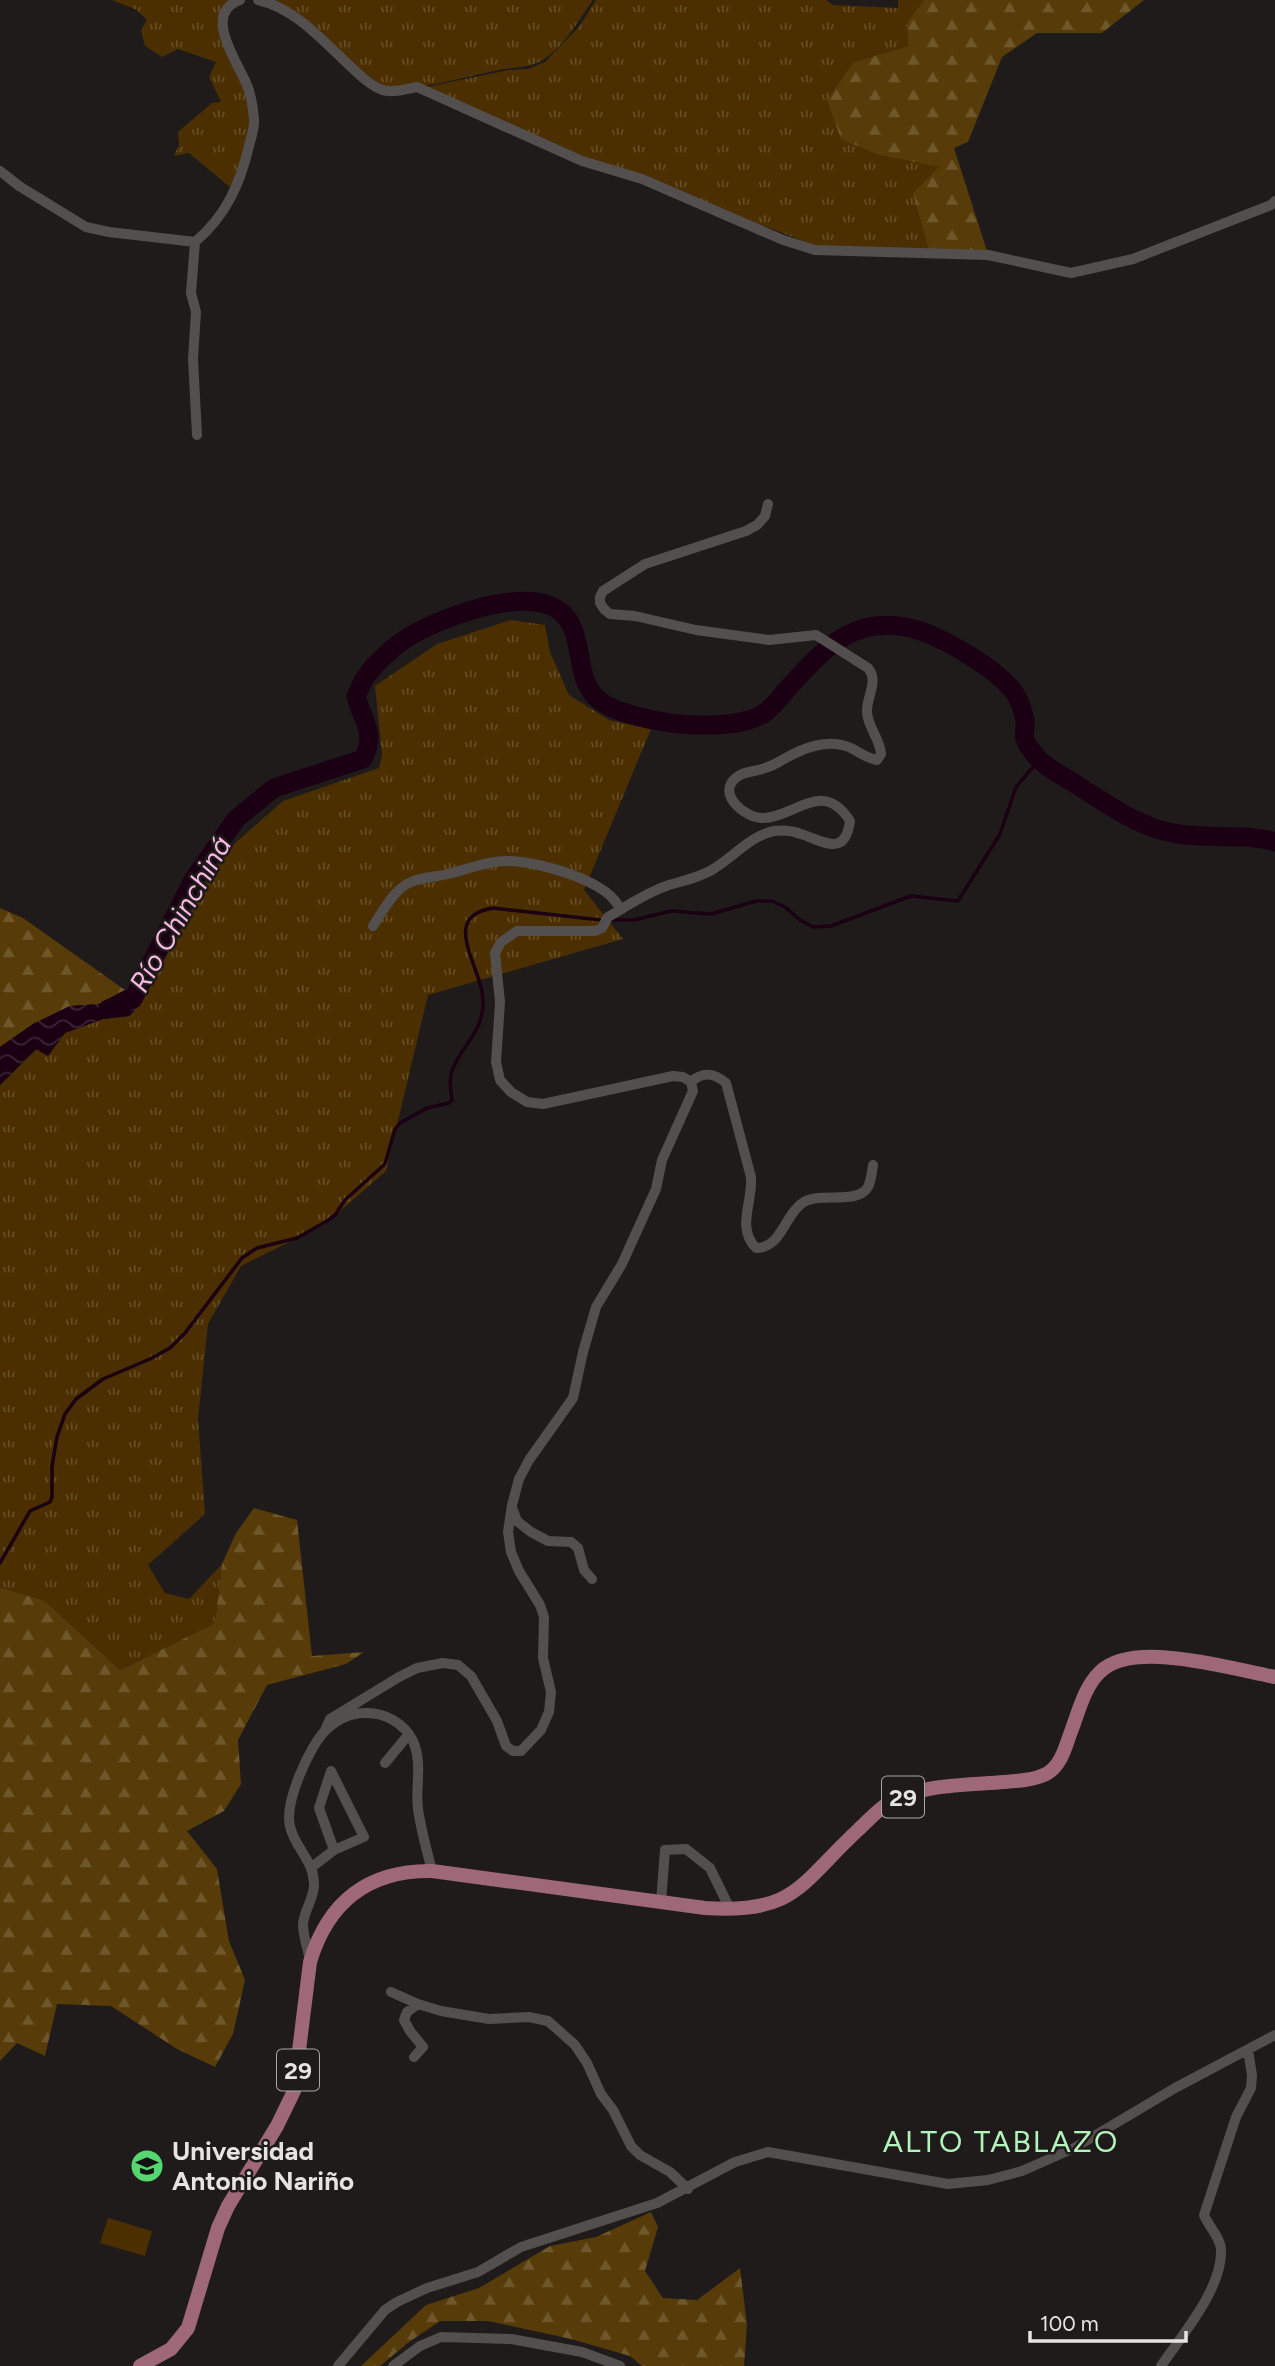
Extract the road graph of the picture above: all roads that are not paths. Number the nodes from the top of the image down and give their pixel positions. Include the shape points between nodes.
1 (240, 0) edge
2 (258, 0) edge
3 (0, 171) edge
4 (1275, 201) edge
5 (195, 242) junction
6 (197, 435) dead end
7 (768, 504) dead end
8 (620, 910) junction
9 (373, 926) dead end
10 (691, 1082) junction
11 (873, 1165) dead end
12 (512, 1505) junction
13 (592, 1579) dead end
14 (1275, 1677) edge
15 (325, 1730) junction
16 (409, 1734) junction
17 (385, 1763) dead end
18 (334, 1850) junction
19 (312, 1867) junction
20 (432, 1871) junction
21 (661, 1902) junction
22 (730, 1909) junction
23 (310, 1962) junction
24 (391, 1992) dead end
25 (418, 2004) junction
26 (1275, 2035) edge
27 (1248, 2050) junction
28 (414, 2057) dead end
29 (688, 2189) junction
30 (140, 2366) edge
31 (338, 2366) edge
32 (393, 2366) edge
33 (620, 2366) edge
34 (1161, 2366) edge

1 - 5 street via 225,11 222,25 248,85 255,122 232,197 213,227
2 - 4 street via 302,22 380,90 417,87 582,161 642,179 815,250 988,255 1071,273 1133,259
3 - 5 street via 86,227
5 - 6 street via 191,293 196,312
7 - 8 street via 757,525 645,564 603,592 600,603 610,614 696,630 769,640 816,635 874,674 867,714 881,754 877,760 867,758 828,743 737,777 729,794 754,816 774,816 806,802 832,804 844,810 849,830 837,843 827,845 788,831 763,834 713,870 648,893
8 - 9 street via 609,895 572,875 510,861 412,881 399,889
8 - 10 street via 595,931 517,932 501,943 495,953 500,1080 527,1102 543,1104 673,1076
10 - 11 street via 708,1074 726,1083 751,1177 745,1232 756,1248 772,1242 806,1200 862,1193 869,1186
10 - 12 street via 693,1091 662,1160 656,1189 622,1264 596,1307 573,1398 529,1460
12 - 13 street via 517,1521 531,1532 548,1541 572,1542
12 - 15 street via 511,1552 544,1617 543,1658 551,1692 549,1712 530,1744 521,1751 506,1746 471,1676 458,1665 443,1663 399,1677 330,1719
14 - 22 main road, 29 via 1168,1658 1119,1660 1090,1684 1061,1758 1047,1774 940,1787 890,1802 801,1888 773,1903
15 - 16 street via 348,1715 369,1713 390,1718
15 - 19 street via 297,1781 289,1814 290,1827
16 - 17 street
16 - 20 street via 418,1759 418,1808
18 - 18 street via 319,1808 331,1771 364,1837
18 - 19 street
19 - 23 street via 315,1887 303,1923
20 - 21 main road, 29
20 - 23 main road, 29 via 398,1872 357,1891 332,1913
21 - 22 main road, 29
21 - 22 street via 665,1850 687,1849 710,1868
23 - 30 main road, 29 via 298,2072 289,2101 218,2228 188,2328 171,2349
24 - 25 street
25 - 28 street via 404,2020 423,2047
25 - 29 street via 489,2019 548,2021 587,2063 631,2146
26 - 27 street
27 - 29 street via 1074,2148 999,2177 948,2184 768,2152 735,2162
27 - 34 street via 1251,2088 1236,2117 1204,2216 1221,2248 1212,2290
29 - 31 street via 521,2246 478,2272 397,2302
32 - 33 street via 441,2337 511,2339 582,2352

